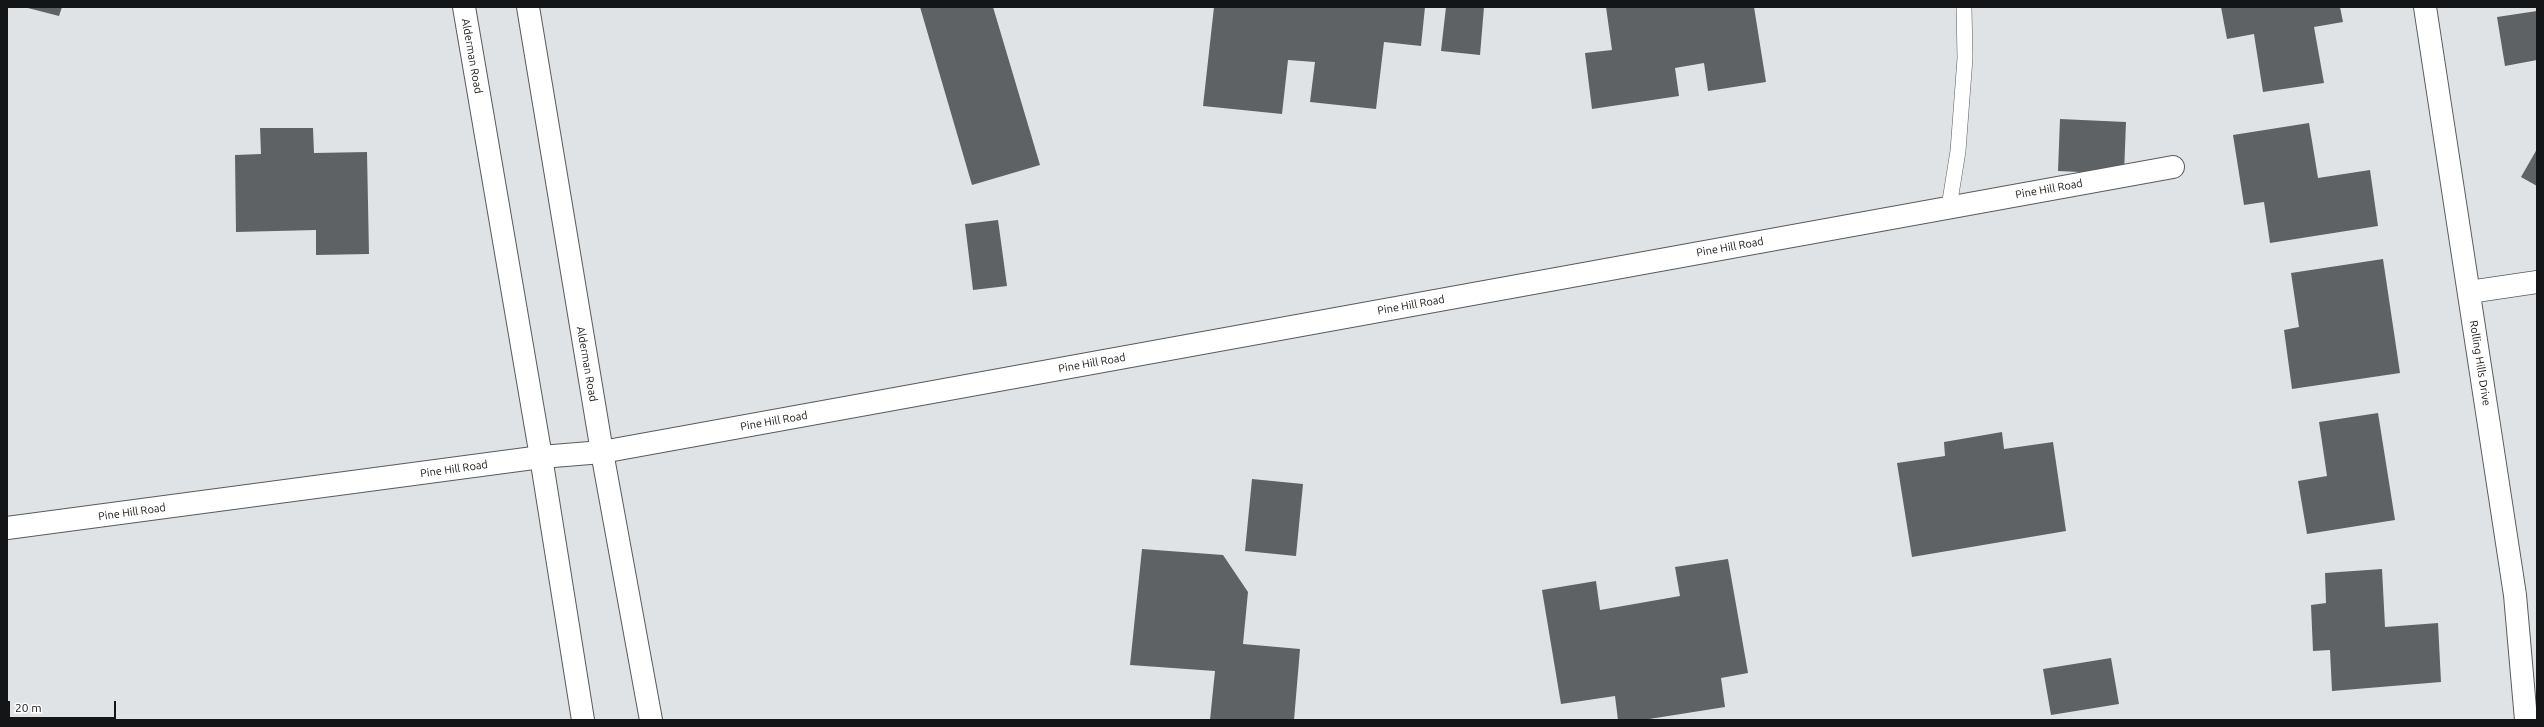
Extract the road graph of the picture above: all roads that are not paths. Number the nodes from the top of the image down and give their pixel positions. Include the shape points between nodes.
1 (464, 7) edge
2 (528, 7) edge
3 (1964, 7) edge
4 (2425, 7) edge
5 (2173, 167) dead end
6 (1949, 208) junction
7 (2537, 282) edge
8 (2469, 292) junction
9 (602, 452) junction
10 (541, 457) junction
11 (7, 528) edge
12 (583, 720) edge
13 (650, 720) edge
14 (2526, 720) edge

1 - 10 street, Alderman Road
2 - 9 street, Alderman Road
3 - 6 lane via 1965,58 1958,151
4 - 8 street, Rolling Hills Drive
5 - 6 street, Pine Hill Road
6 - 9 street, Pine Hill Road
7 - 8 street
8 - 14 street, Rolling Hills Drive via 2515,595
9 - 10 street, Pine Hill Road
9 - 13 street, Alderman Road
10 - 11 street, Pine Hill Road
10 - 12 street, Alderman Road

